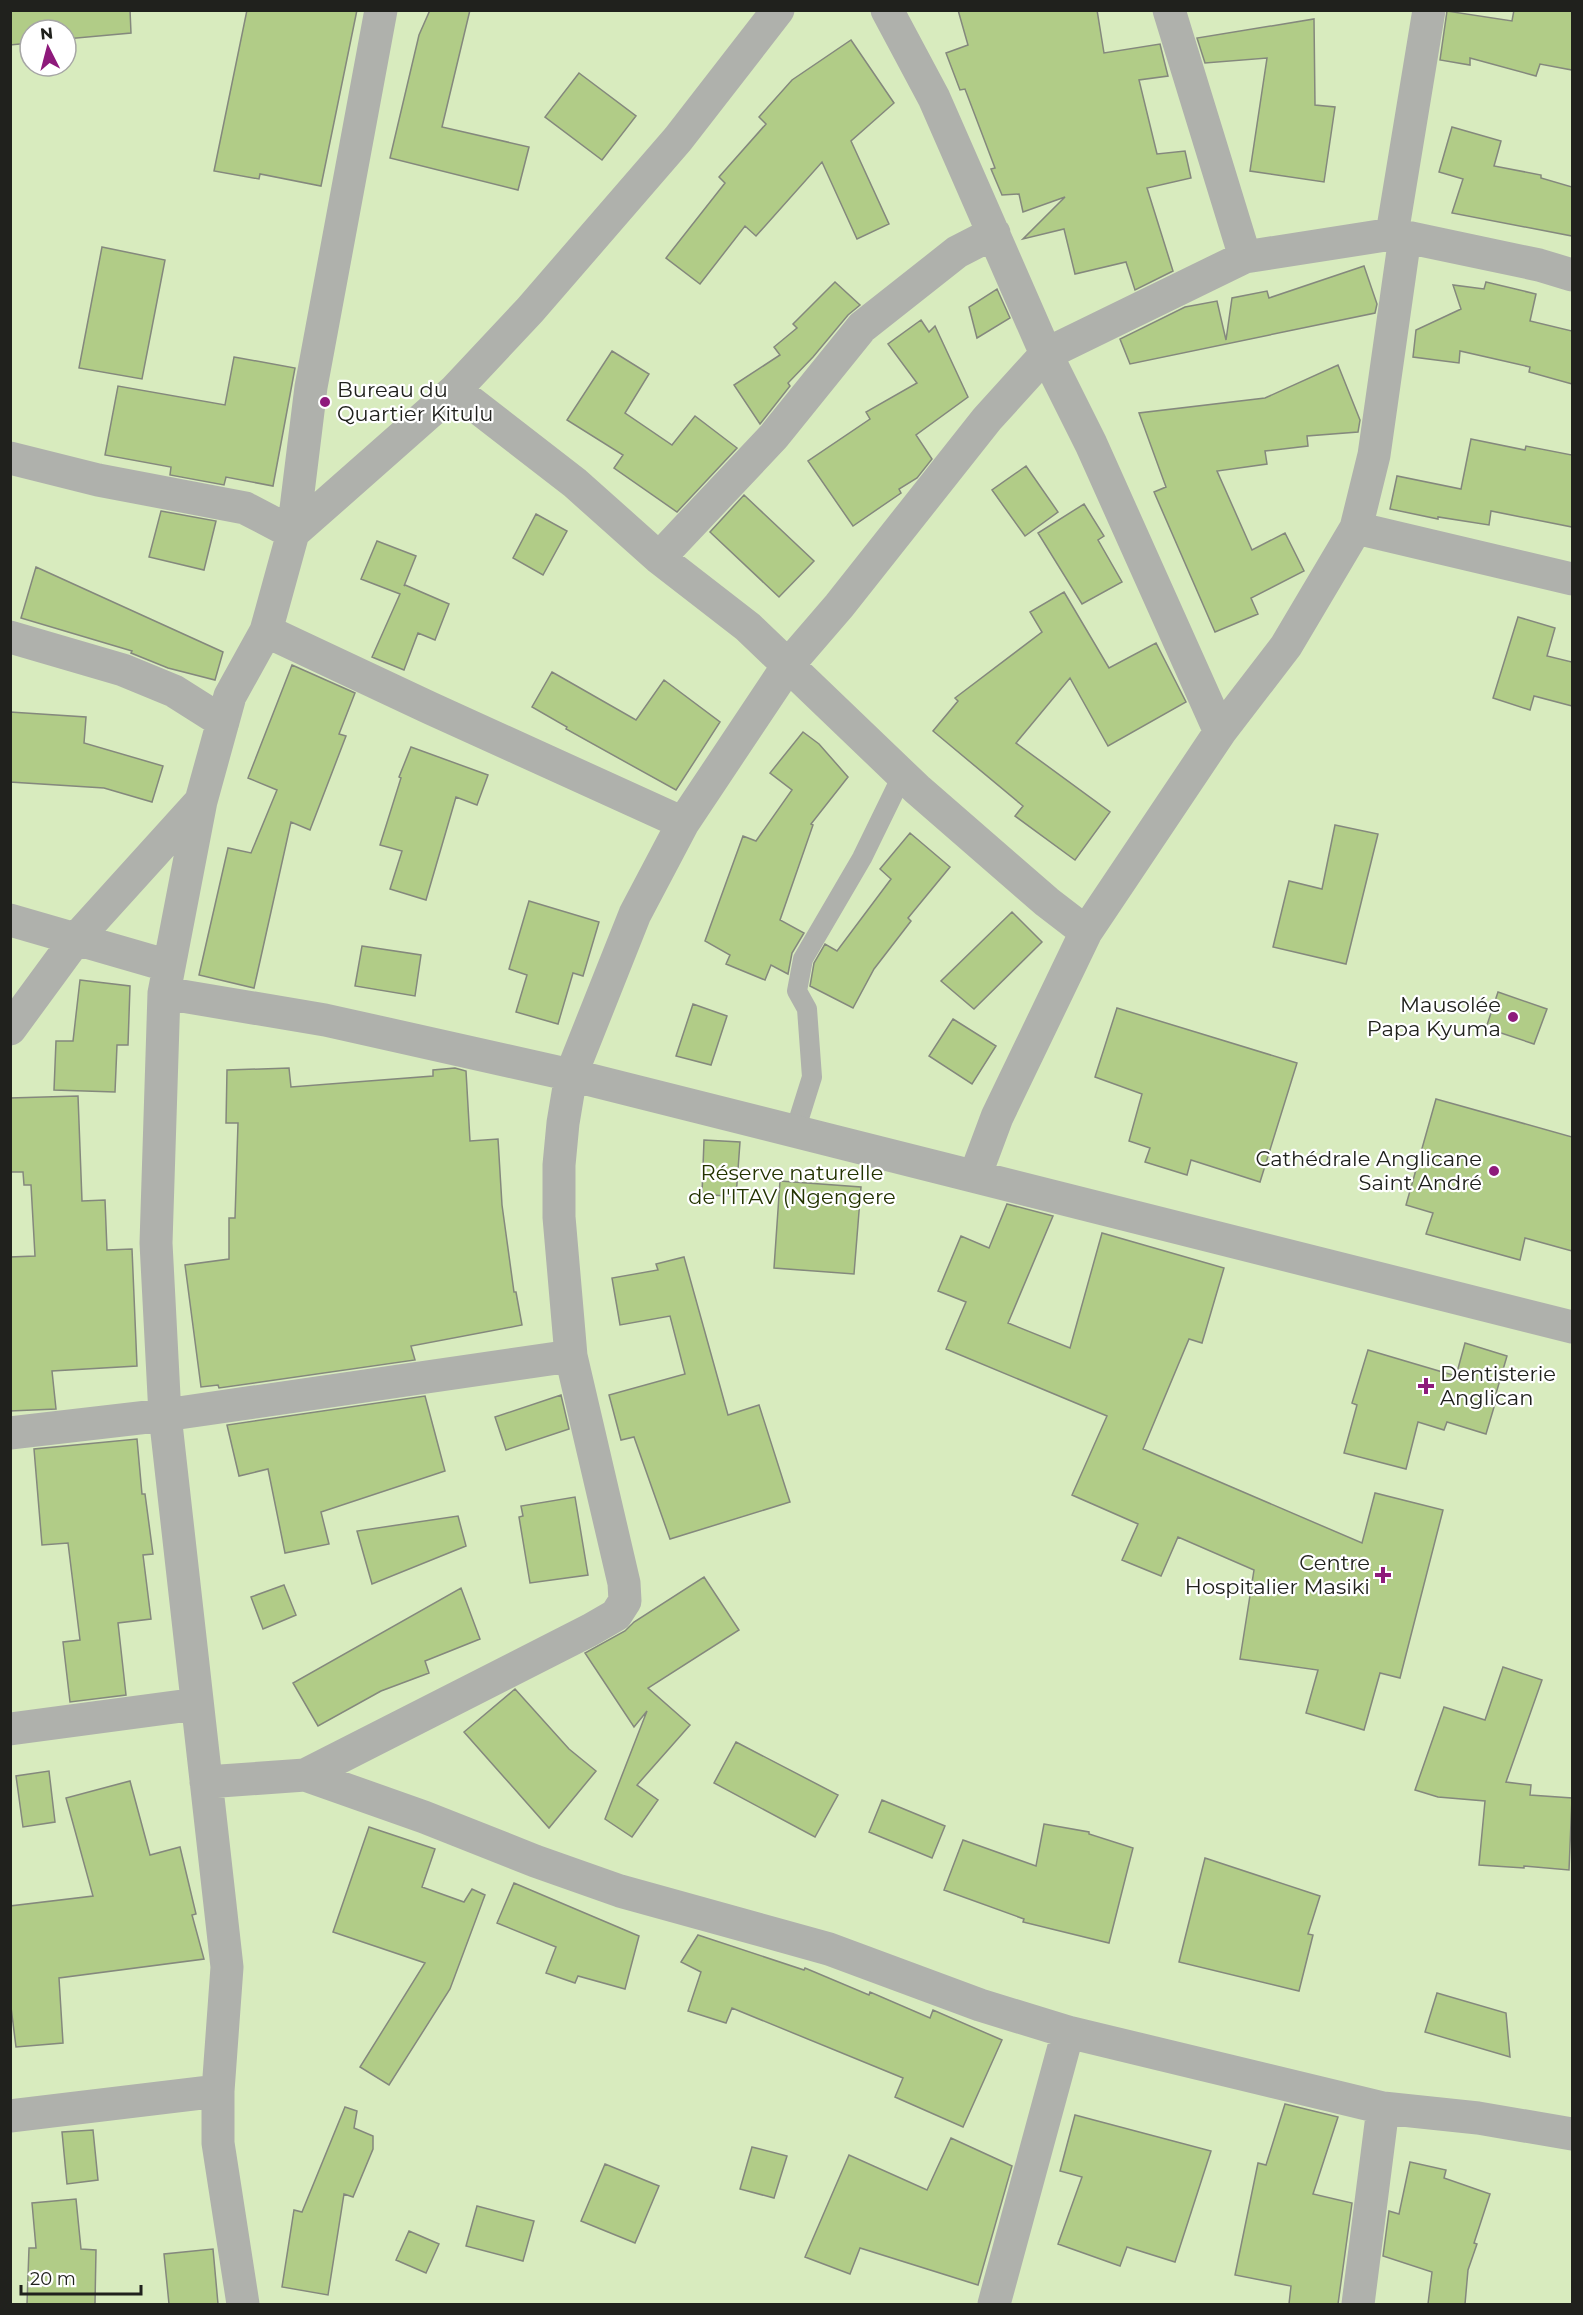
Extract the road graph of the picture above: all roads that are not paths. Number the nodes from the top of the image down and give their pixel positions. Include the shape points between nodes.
1 (381, 10) edge
2 (778, 10) edge
3 (887, 10) edge
4 (1169, 10) edge
5 (1429, 10) edge
6 (994, 233) junction
7 (1399, 235) junction
8 (1245, 256) junction
9 (1572, 275) edge
10 (1046, 354) junction
11 (455, 390) junction
12 (10, 458) edge
13 (1356, 528) junction
14 (293, 533) junction
15 (659, 558) junction
16 (1572, 579) edge
17 (266, 631) junction
18 (10, 637) edge
19 (789, 664) junction
20 (223, 722) junction
21 (1220, 732) junction
22 (903, 776) junction
23 (201, 801) junction
24 (683, 823) junction
25 (10, 920) edge
26 (1086, 932) junction
27 (76, 939) junction
28 (167, 979) junction
29 (10, 1029) edge
30 (571, 1075) junction
31 (795, 1131) junction
32 (975, 1176) junction
33 (1572, 1327) edge
34 (571, 1356) junction
35 (165, 1415) junction
36 (10, 1433) edge
37 (197, 1704) junction
38 (10, 1729) edge
39 (305, 1775) junction
40 (206, 1782) junction
41 (1068, 2032) junction
42 (218, 2091) junction
43 (1383, 2108) junction
44 (10, 2116) edge
45 (1572, 2134) edge
46 (243, 2304) edge
47 (994, 2304) edge
48 (1358, 2304) edge

1 - 14 street via 311,387
2 - 11 street via 678,139
3 - 6 street via 934,98
4 - 8 street
5 - 7 street
6 - 10 street
6 - 15 street via 957,252 862,327 774,436
7 - 8 street
7 - 9 street
7 - 13 street via 1374,455
8 - 10 street
10 - 19 street via 987,419
10 - 21 street via 1091,444
11 - 14 street
11 - 15 street via 574,483
12 - 14 street via 98,480 245,508
13 - 16 street
13 - 21 street via 1286,646
14 - 17 street
15 - 19 street
17 - 20 street via 230,696
17 - 24 street
18 - 20 street via 123,670 174,691
19 - 22 street
19 - 24 street
20 - 23 street
21 - 26 street
22 - 26 street
22 - 31 lane via 862,858 803,959 797,991 807,1009 812,1077
23 - 27 street
23 - 28 street
24 - 30 street via 635,914
25 - 27 street
26 - 32 street via 997,1117
27 - 28 street
27 - 29 street
28 - 30 street via 325,1020
28 - 35 street via 156,1243
30 - 31 street
30 - 34 street via 559,1165 559,1217
31 - 32 street
32 - 33 street
34 - 35 street
34 - 39 street via 624,1583 625,1601 616,1616
35 - 36 street
35 - 37 street
37 - 38 street
37 - 40 street
39 - 40 street
39 - 41 street via 620,1891 829,1949 980,2005
40 - 42 street via 227,1967
41 - 43 street
41 - 47 street
42 - 44 street
42 - 46 street via 218,2143
43 - 45 street via 1478,2118
43 - 48 street

